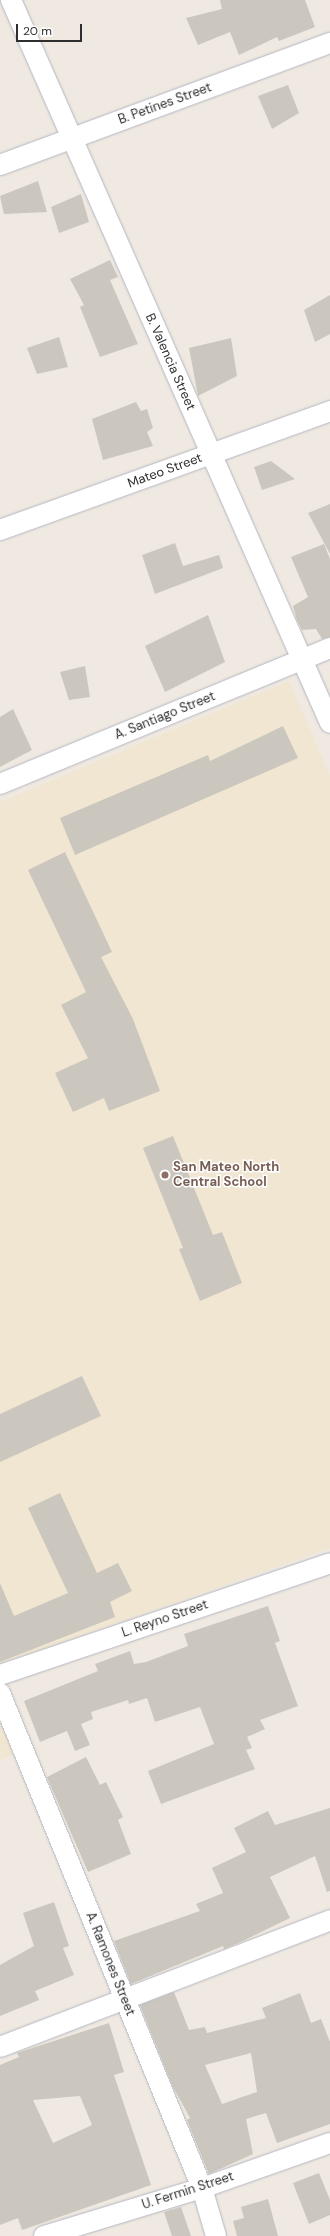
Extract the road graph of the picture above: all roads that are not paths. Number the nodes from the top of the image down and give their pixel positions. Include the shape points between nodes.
1 (11, 0) edge
2 (330, 43) edge
3 (72, 138) junction
4 (0, 164) edge
5 (330, 411) edge
6 (211, 455) junction
7 (0, 530) edge
8 (330, 648) edge
9 (302, 659) junction
10 (330, 723) edge
11 (0, 784) edge
12 (330, 1563) edge
13 (0, 1675) edge
14 (0, 1693) edge
15 (330, 1920) edge
16 (124, 1999) junction
17 (0, 2047) edge
18 (330, 2143) edge
19 (202, 2188) junction
20 (44, 2236) edge
21 (216, 2236) edge

1 - 3 street, B. Valencia Street
2 - 3 street, B. Petines Street
3 - 4 street, B. Petines Street
3 - 6 street, B. Valencia Street
5 - 6 street, Mateo Street
6 - 7 street, Mateo Street
6 - 9 street, B. Valencia Street
8 - 9 street, A. Santiago Street
9 - 10 street, B. Valencia Street
9 - 11 street, A. Santiago Street
12 - 13 street, L. Reyno Street
14 - 16 street, A. Ramones Street
15 - 16 street
16 - 17 street
16 - 19 street, A. Ramones Street
18 - 19 street, U. Fermin Street
19 - 20 street, U. Fermin Street
19 - 21 street, A. Ramones Street

